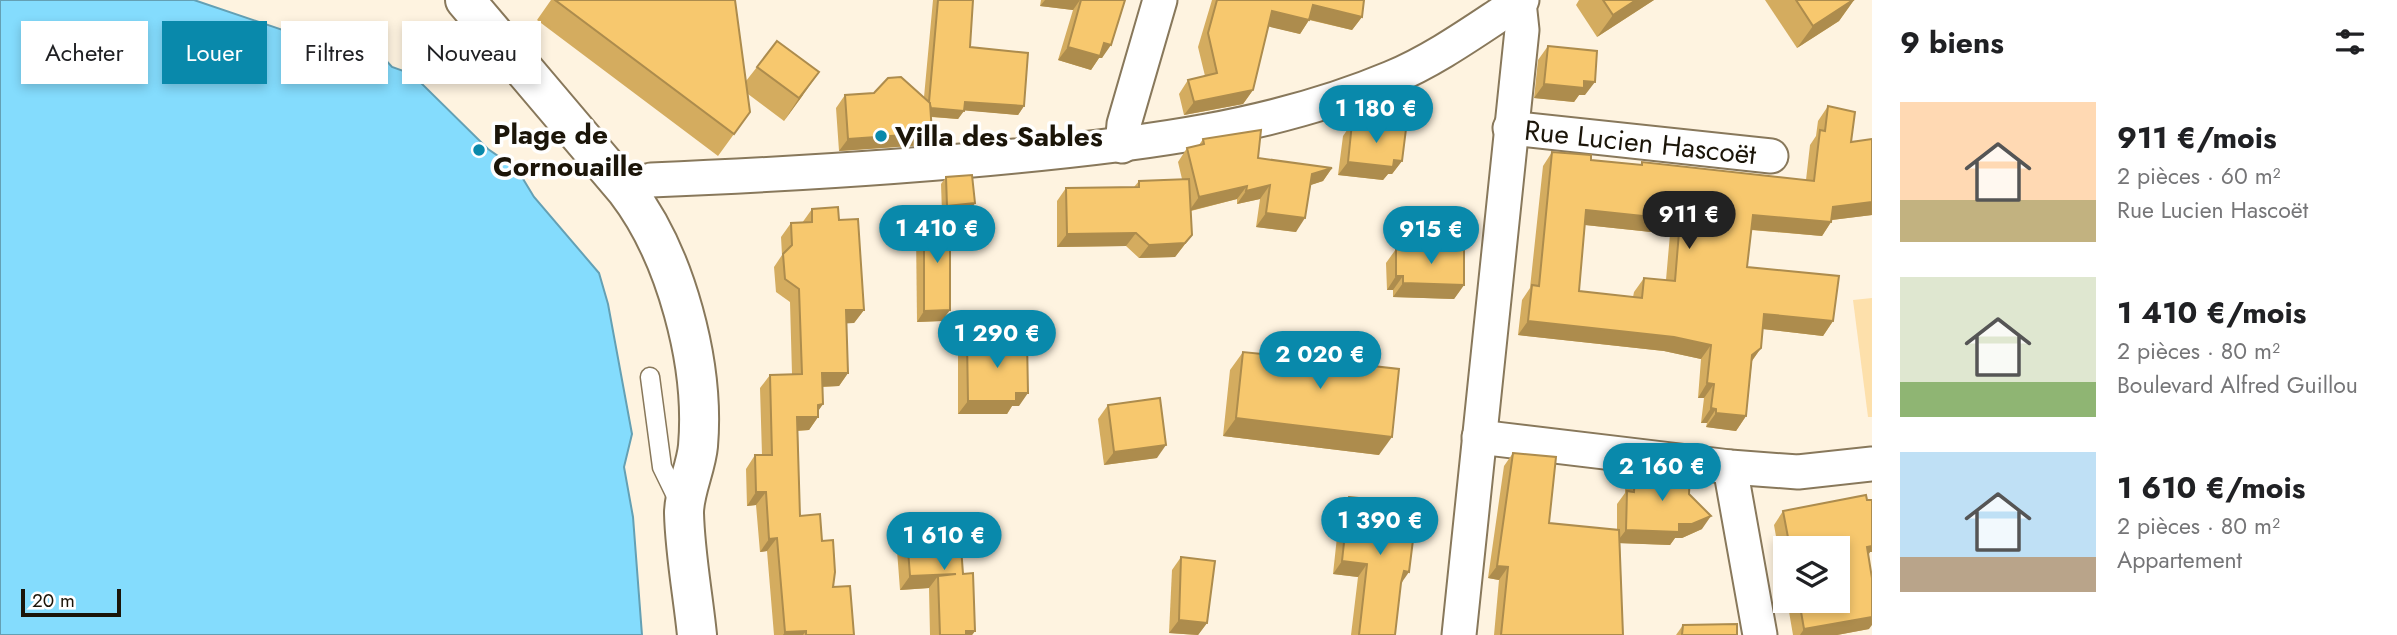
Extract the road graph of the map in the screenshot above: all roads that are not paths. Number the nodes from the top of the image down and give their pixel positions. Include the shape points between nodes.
1 (465, 0) edge
2 (1160, 0) edge
3 (1521, 1) edge
4 (1510, 128) junction
5 (1122, 146) junction
6 (1771, 156) dead end
7 (626, 190) junction
8 (650, 377) dead end
9 (1479, 437) junction
10 (1872, 464) edge
11 (1730, 467) junction
12 (684, 511) junction
13 (697, 635) edge
14 (1459, 635) edge
15 (1760, 635) edge

1 - 7 street
2 - 5 street via 1124,124
3 - 4 street, Rue Lucien Hascoët
3 - 5 street via 1417,66 1370,87 1265,118
4 - 6 street, Rue Lucien Hascoët
4 - 9 street, Rue Lucien Hascoët
5 - 7 street via 938,164 651,180
7 - 12 street via 657,241 688,334 697,388 698,446
8 - 12 lane via 662,467
9 - 11 street
9 - 14 street, Rue Lucien Hascoët
10 - 11 street via 1798,472
11 - 15 street
12 - 13 street

